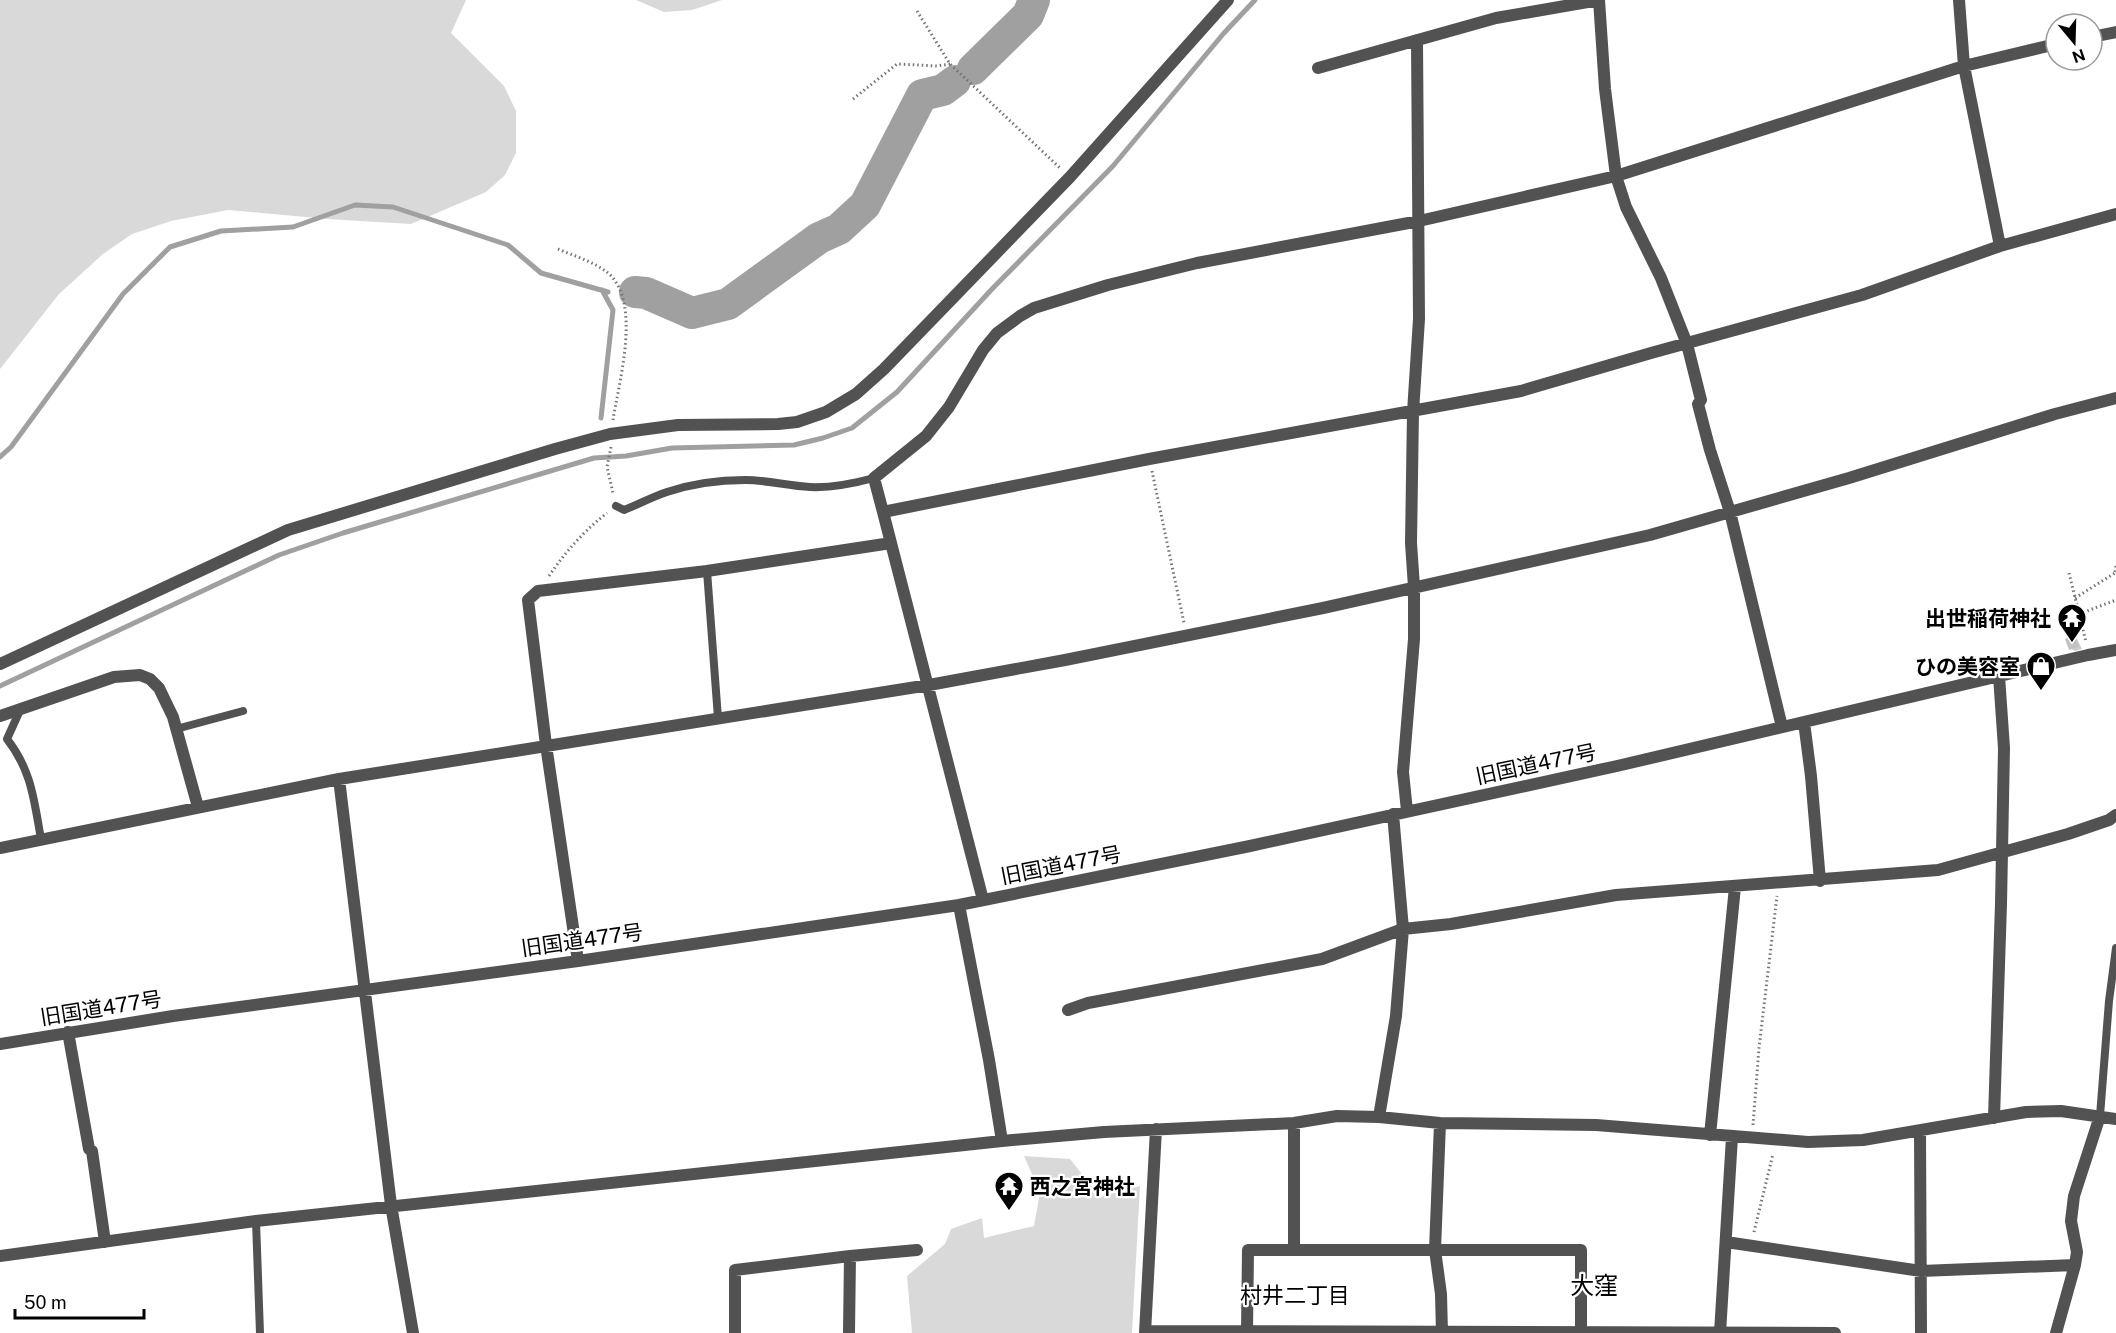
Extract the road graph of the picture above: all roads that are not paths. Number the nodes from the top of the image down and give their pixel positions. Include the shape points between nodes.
1 (1228, 0) edge
2 (1959, 0) edge
3 (1417, 40) junction
4 (2044, 47) edge
5 (1964, 66) junction
6 (1318, 68) dead end
7 (1616, 176) junction
8 (2116, 214) edge
9 (1419, 221) junction
10 (2000, 246) junction
11 (1687, 344) junction
12 (2116, 398) edge
13 (1413, 412) junction
14 (874, 478) junction
15 (616, 506) road end
16 (883, 512) junction
17 (1730, 512) junction
18 (891, 543) junction
19 (707, 571) junction
20 (1414, 587) junction
21 (2116, 650) edge
22 (0, 664) edge
23 (1998, 676) junction
24 (929, 685) junction
25 (21, 708) junction
26 (243, 711) dead end
27 (0, 716) edge
28 (718, 718) junction
29 (1804, 722) junction
30 (1782, 727) junction
31 (176, 729) junction
32 (546, 745) junction
33 (339, 779) junction
34 (198, 807) junction
35 (1407, 812) junction
36 (1393, 814) junction
37 (2116, 815) edge
38 (41, 839) junction
39 (0, 848) edge
40 (2001, 854) junction
41 (1820, 881) junction
42 (1735, 887) junction
43 (983, 900) junction
44 (958, 905) junction
45 (1403, 929) junction
46 (2116, 948) edge
47 (578, 961) junction
48 (364, 990) junction
49 (2112, 1001) edge
50 (1068, 1010) dead end
51 (68, 1032) junction
52 (0, 1044) edge
53 (2100, 1116) junction
54 (1379, 1117) junction
55 (1994, 1118) junction
56 (2116, 1119) edge
57 (1294, 1123) junction
58 (1440, 1123) junction
59 (1156, 1129) junction
60 (1920, 1131) junction
61 (1710, 1136) junction
62 (1732, 1137) junction
63 (1002, 1141) junction
64 (391, 1205) junction
65 (256, 1221) junction
66 (105, 1242) junction
67 (1726, 1242) junction
68 (1294, 1250) junction
69 (1435, 1250) junction
70 (918, 1251) dead end
71 (0, 1256) edge
72 (850, 1256) junction
73 (2076, 1265) junction
74 (1921, 1271) junction
75 (1145, 1332) edge
76 (1247, 1332) edge
77 (1442, 1332) edge
78 (1581, 1332) edge
79 (260, 1333) edge
80 (413, 1333) edge
81 (735, 1333) edge
82 (849, 1333) edge
83 (1720, 1333) edge
84 (1834, 1333) edge
85 (1921, 1333) edge
86 (2056, 1333) edge

1 - 22 street via 1070,177 867,385 826,412 778,424 678,425 610,434 288,530
2 - 5 street
3 - 6 street
3 - 7 street via 1496,18 1599,0
3 - 9 street
4 - 5 street
5 - 7 street
5 - 10 street
7 - 9 street
7 - 11 street
8 - 10 street
9 - 13 street via 1419,319
9 - 14 street via 1197,263 1034,308 997,333 926,436
10 - 11 street via 1862,295
11 - 13 street via 1521,392
11 - 17 street via 1701,400 1698,404
12 - 17 street
13 - 16 street
13 - 20 street
14 - 15 lane via 830,487 743,480 717,482 667,492 624,510
14 - 16 street
16 - 18 street
17 - 20 street via 1650,535
17 - 30 street
18 - 19 street
18 - 24 street
19 - 28 lane
19 - 32 street via 538,591 528,600
20 - 24 street via 1187,636
20 - 35 street via 1412,674 1403,772
21 - 23 street, 旧国道477号
23 - 29 street, 旧国道477号
23 - 40 street via 2004,748
24 - 28 street
24 - 43 street
25 - 27 street
25 - 31 street via 114,677 140,675 159,688
25 - 38 lane via 7,739 20,755 30,779
26 - 31 lane
28 - 32 street
29 - 30 street, 旧国道477号
29 - 41 street
30 - 35 street, 旧国道477号
31 - 34 street
32 - 33 street
32 - 47 street
33 - 34 street
33 - 48 street
34 - 38 street
35 - 36 street, 旧国道477号
36 - 43 street, 旧国道477号
36 - 45 street
37 - 40 street
38 - 39 street
40 - 41 street via 1938,870
40 - 55 street
41 - 42 street
42 - 45 street via 1616,895
42 - 61 street
43 - 44 street, 旧国道477号
44 - 47 street, 旧国道477号
44 - 63 street via 990,1060
45 - 50 street via 1322,958
45 - 54 street via 1395,1016
46 - 49 lane
47 - 48 street, 旧国道477号
48 - 51 street, 旧国道477号
48 - 64 street
49 - 53 lane
51 - 52 street, 旧国道477号
51 - 66 street
53 - 55 street via 2061,1111
53 - 56 street
53 - 73 street via 2074,1196 2071,1221
54 - 57 street via 1337,1116
54 - 58 street
55 - 60 street
57 - 59 street
57 - 68 street
58 - 61 street via 1596,1125
58 - 69 street
59 - 63 street
59 - 75 street
60 - 62 street via 1839,1142
60 - 74 street
61 - 62 street
62 - 67 street
63 - 64 street
64 - 65 street
64 - 80 street
65 - 66 street
65 - 79 lane
66 - 71 street
67 - 74 street
67 - 83 street
68 - 69 street
68 - 76 street via 1248,1251
69 - 77 street
69 - 78 street via 1581,1250
70 - 72 street
72 - 81 street via 735,1270
72 - 82 street
73 - 74 street
73 - 86 street
74 - 85 street
75 - 76 street
76 - 77 street
77 - 78 street
78 - 83 street
83 - 84 street

